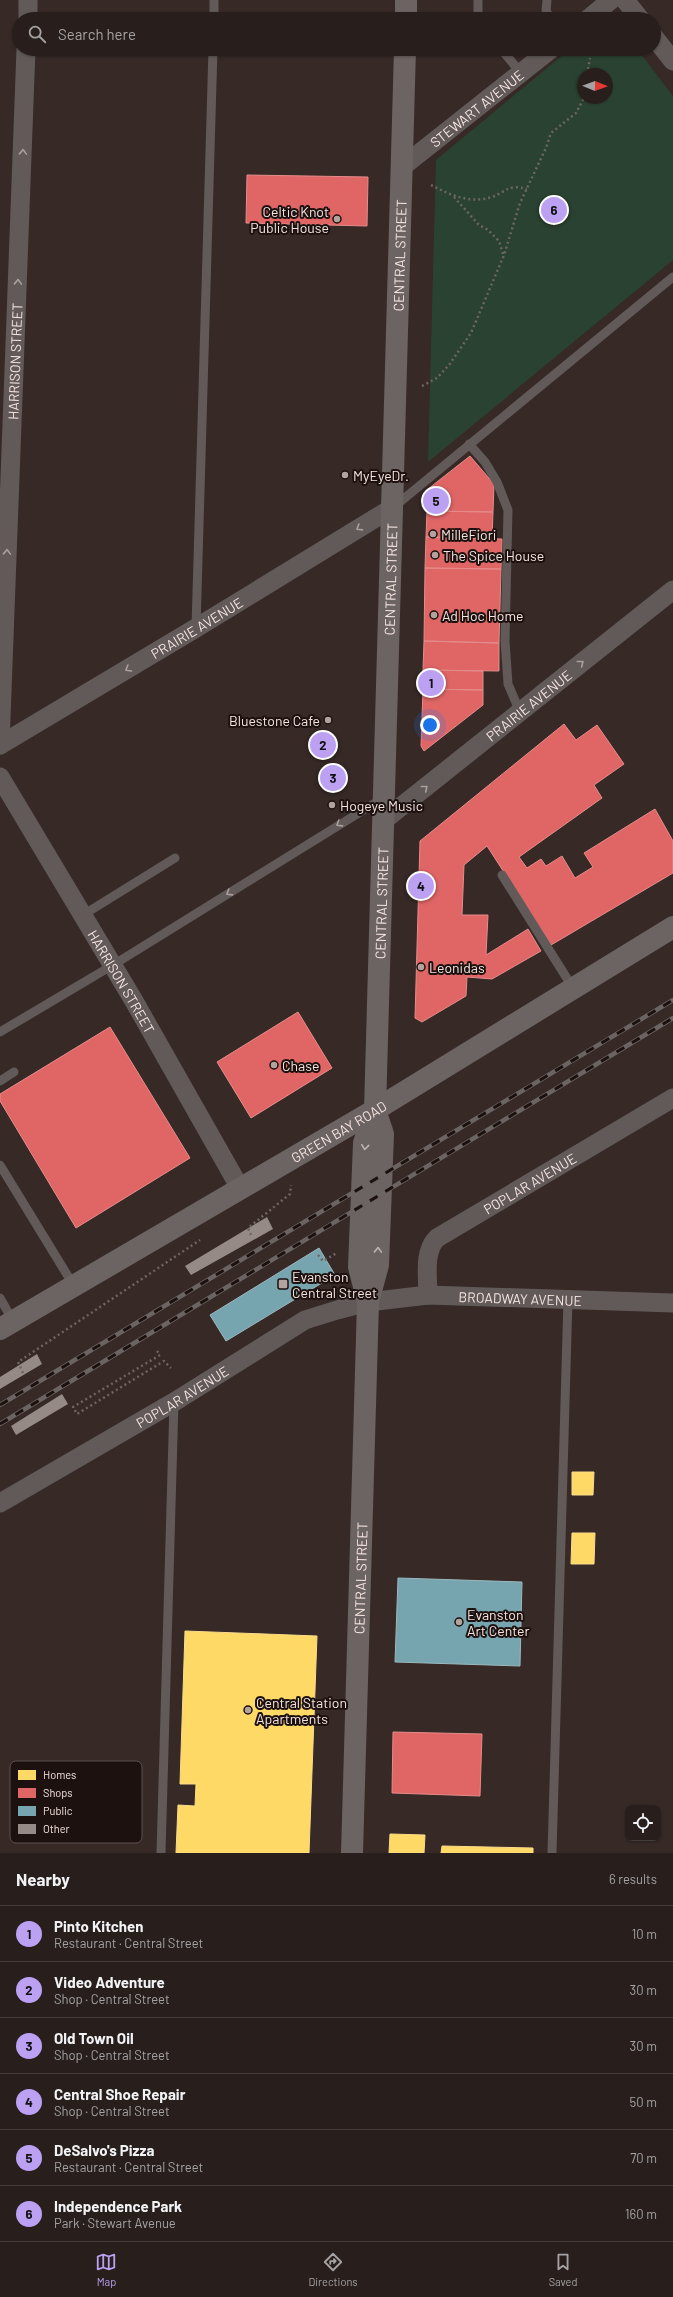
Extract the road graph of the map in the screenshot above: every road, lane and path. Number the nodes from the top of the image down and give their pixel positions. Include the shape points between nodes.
1 (28, 0) edge
2 (214, 0) edge
3 (406, 0) edge
4 (478, 0) edge
5 (546, 0) edge
6 (611, 0) edge
7 (625, 0) edge
8 (28, 12) edge
9 (214, 12) edge
10 (406, 12) edge
11 (478, 12) edge
12 (547, 12) edge
13 (596, 12) edge
14 (634, 12) edge
15 (661, 46) edge
16 (26, 56) edge
17 (213, 56) edge
18 (405, 56) edge
19 (507, 56) edge
20 (542, 56) edge
21 (590, 58) dead end
22 (673, 61) edge
23 (588, 68) edge
24 (520, 73) junction
25 (581, 104) edge
26 (402, 167) junction
27 (431, 185) dead end
28 (527, 189) junction
29 (454, 197) junction
30 (504, 255) junction
31 (673, 277) edge
32 (422, 386) dead end
33 (469, 444) junction
34 (392, 508) junction
35 (671, 597) edge
36 (196, 628) junction
37 (520, 712) junction
38 (0, 745) edge
39 (0, 777) edge
40 (384, 797) junction
41 (383, 821) junction
42 (175, 858) dead end
43 (502, 875) dead end
44 (83, 915) junction
45 (673, 927) edge
46 (113, 965) junction
47 (573, 988) junction
48 (0, 1032) edge
49 (14, 1072) dead end
50 (0, 1081) edge
51 (673, 1098) edge
52 (375, 1110) junction
53 (0, 1165) edge
54 (291, 1185) dead end
55 (240, 1188) junction
56 (251, 1235) dead end
57 (204, 1238) dead end
58 (318, 1255) dead end
59 (332, 1256) dead end
60 (74, 1286) junction
61 (428, 1295) junction
62 (0, 1298) edge
63 (568, 1299) junction
64 (368, 1302) junction
65 (673, 1303) edge
66 (6, 1325) edge
67 (157, 1351) dead end
68 (171, 1368) dead end
69 (23, 1373) dead end
70 (174, 1402) junction
71 (0, 1503) edge
72 (161, 1853) edge
73 (352, 1853) edge
74 (552, 1853) edge

1 - 8 street
2 - 9 lane
3 - 10 main road
4 - 11 lane
5 - 12 lane
6 - 13 street
7 - 14 street
15 - 22 street
38 -> 16 street, HARRISON STREET
17 - 36 lane
18 - 26 main road, CENTRAL STREET
19 - 24 lane
20 - 24 street, STEWART AVENUE
21 - 23 path
24 - 26 street, STEWART AVENUE
25 - 28 path via 576,113 551,133
26 - 34 main road, CENTRAL STREET
27 - 29 path
28 - 29 path via 516,186 482,199
28 - 30 path via 514,220
29 - 30 path via 479,225 499,241
30 - 32 path via 486,292 479,315 459,353 437,378
31 - 33 lane
33 - 34 lane
33 - 37 lane via 485,462 497,482 508,510 505,641 508,684
34 -> 36 street, PRAIRIE AVENUE
34 - 40 main road, CENTRAL STREET
37 -> 35 street, PRAIRIE AVENUE
36 -> 38 street, PRAIRIE AVENUE
41 -> 37 street, PRAIRIE AVENUE
39 - 44 street, HARRISON STREET
40 - 41 main road, CENTRAL STREET
40 -> 46 lane
41 - 52 main road, CENTRAL STREET
42 - 44 lane
43 - 47 lane
44 - 46 street, HARRISON STREET
45 - 47 main road, GREEN BAY ROAD
46 - 48 lane
46 - 55 street, HARRISON STREET
47 - 52 main road, GREEN BAY ROAD
49 - 50 lane
51 - 61 street, POPLAR AVENUE via 437,1238 431,1244 429,1254
52 - 55 main road, GREEN BAY ROAD
52 - 64 main road, CENTRAL STREET via 364,1143 359,1267
53 - 60 lane
54 - 56 path via 290,1194 248,1228
55 - 60 main road, GREEN BAY ROAD
57 - 69 path via 18,1362
58 - 59 path via 323,1261
60 - 66 main road, GREEN BAY ROAD
61 - 63 street, BROADWAY AVENUE
61 - 64 street, BROADWAY AVENUE
62 - 66 lane
63 - 65 street, BROADWAY AVENUE
63 - 74 lane
64 - 70 street, POPLAR AVENUE via 305,1320
64 - 73 main road, CENTRAL STREET
67 - 68 path via 160,1355 73,1407 77,1414 164,1361
70 - 71 street, POPLAR AVENUE
70 - 72 lane

